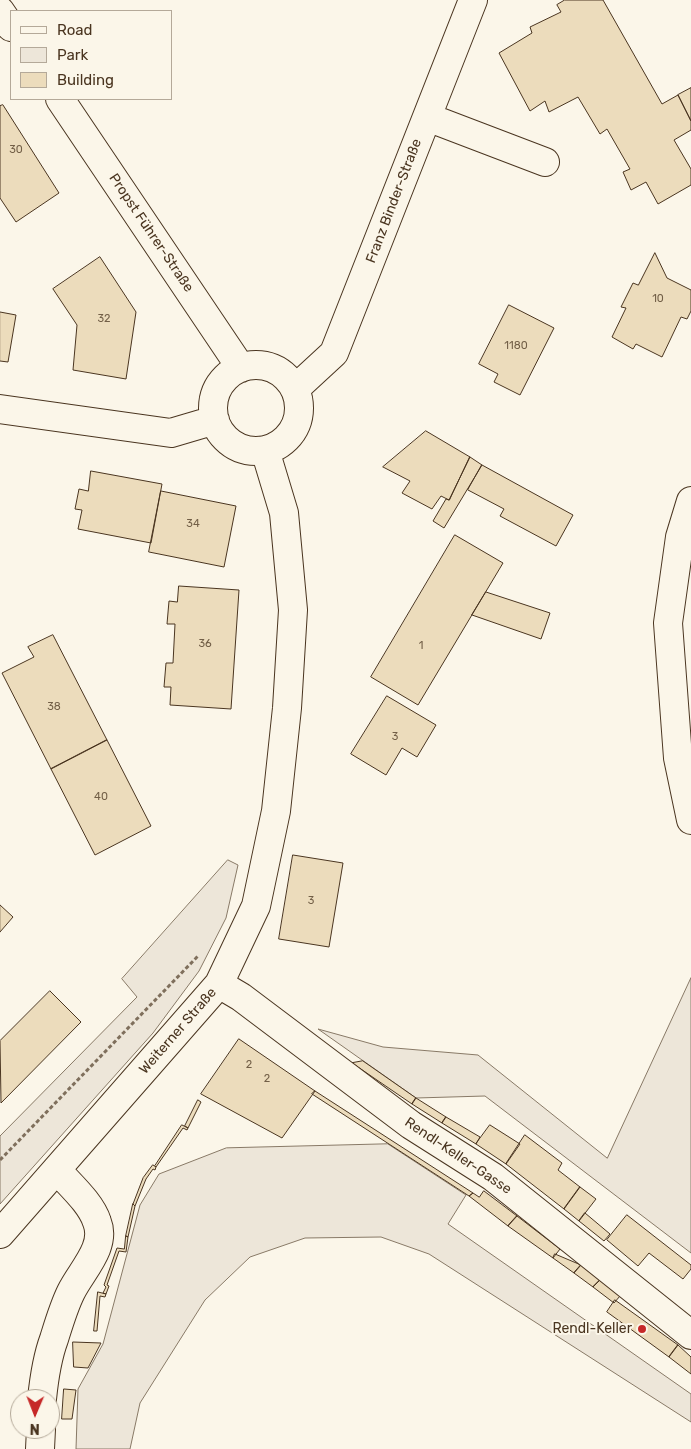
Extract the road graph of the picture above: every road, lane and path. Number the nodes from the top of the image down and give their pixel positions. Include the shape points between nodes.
1 (473, 0) edge
2 (0, 11) edge
3 (10, 26) edge
4 (61, 100) edge
5 (427, 117) junction
6 (545, 162) dead end
7 (240, 368) junction
8 (295, 389) junction
9 (0, 409) edge
10 (215, 420) junction
11 (265, 450) junction
12 (691, 501) edge
13 (691, 820) edge
14 (201, 954) dead end
15 (219, 984) junction
16 (0, 1160) edge
17 (57, 1170) junction
18 (0, 1234) edge
19 (691, 1335) edge
20 (43, 1389) edge

1 - 5 street, Franz Binder-Straße
2 - 3 street
4 - 7 street, Propst Führer-Straße
5 - 6 street
5 - 8 street, Franz Binder-Straße via 334,353
7 - 8 street via 256,364 272,368 286,376
7 - 10 street via 221,383 214,401
8 - 11 street via 299,414 295,427 287,438
9 - 10 street via 171,433
10 - 11 street via 222,434 234,444 249,450
11 - 15 street, Weiterner Straße via 284,514 293,610 287,708 276,812 256,906
12 - 13 street via 680,537 668,622 678,758
14 - 16 path
15 - 17 street, Weiterner Straße
15 - 19 street, Rendl-Keller-Gasse via 241,997 411,1125 493,1178
17 - 18 street, Weiterner Straße
17 - 20 street via 82,1198 97,1221 99,1232 94,1253 71,1291 53,1341

